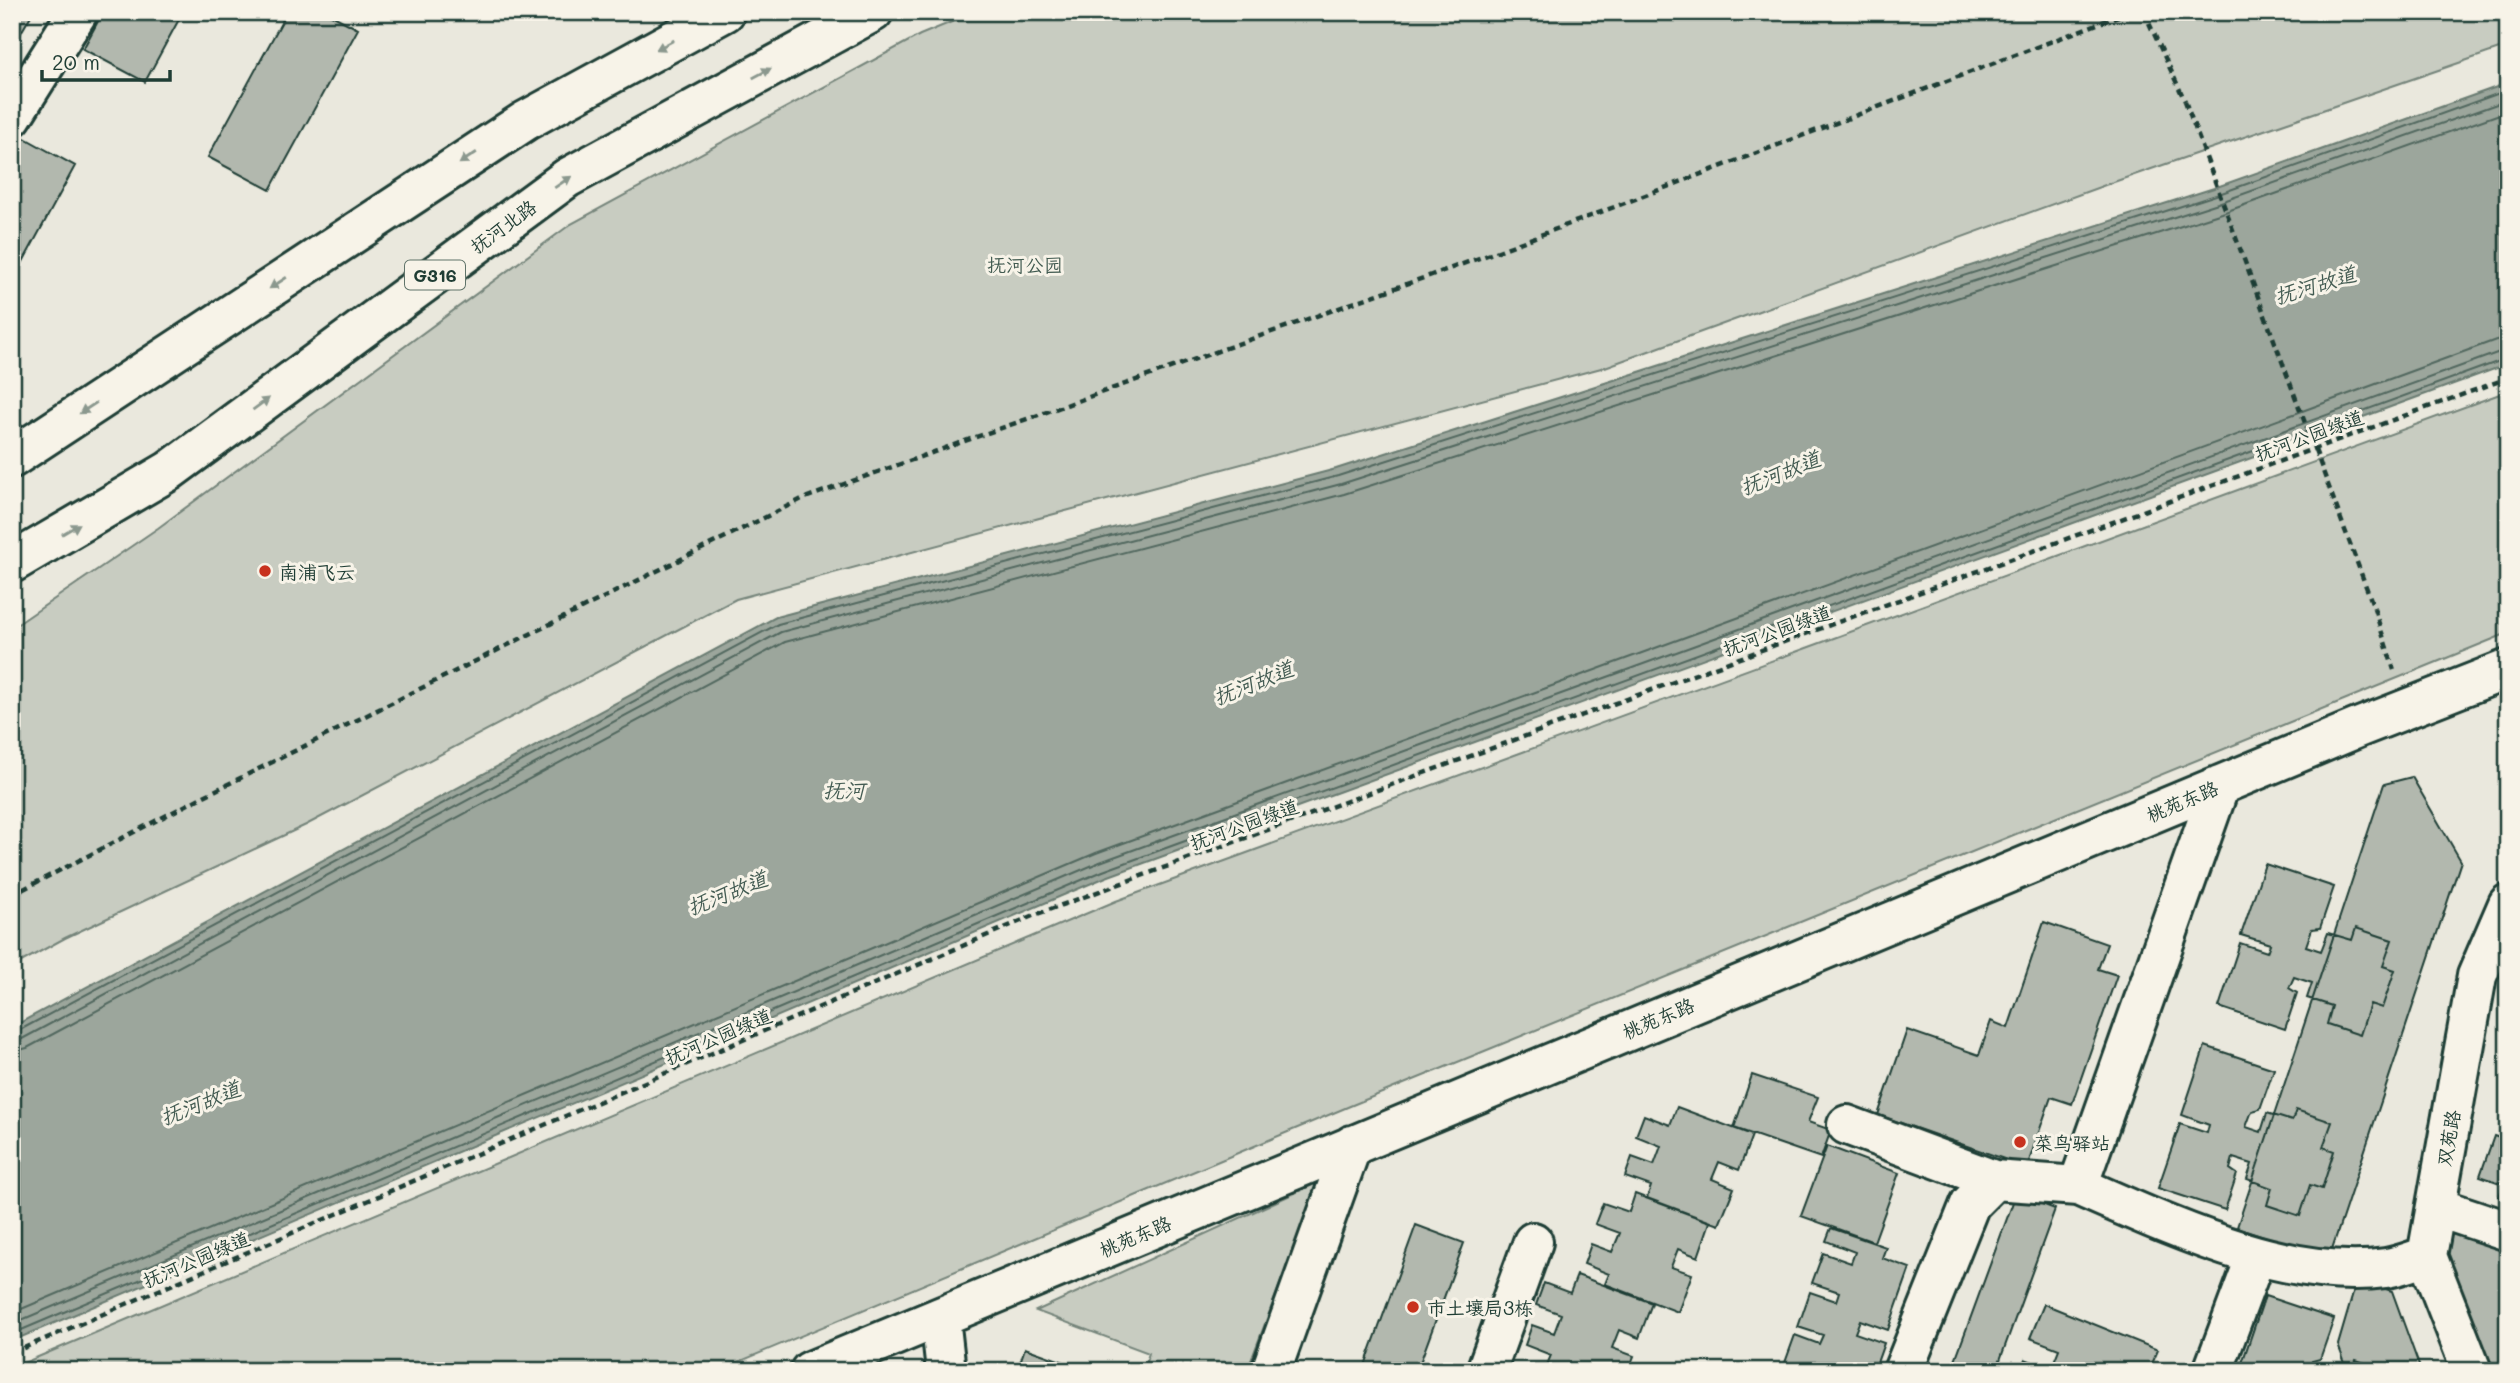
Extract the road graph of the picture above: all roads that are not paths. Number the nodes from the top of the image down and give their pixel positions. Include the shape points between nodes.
1 (78, 12) edge
2 (725, 12) edge
3 (873, 12) edge
4 (12, 117) edge
5 (12, 458) edge
6 (12, 563) edge
7 (2508, 669) edge
8 (2220, 785) junction
9 (2508, 904) edge
10 (1847, 1125) dead end
11 (1352, 1145) junction
12 (1994, 1180) junction
13 (2078, 1186) junction
14 (2436, 1207) junction
15 (2508, 1231) edge
16 (1533, 1242) dead end
17 (2256, 1256) junction
18 (2427, 1256) junction
19 (940, 1317) junction
20 (810, 1371) edge
21 (946, 1371) edge
22 (1271, 1371) edge
23 (1486, 1371) edge
24 (1903, 1371) edge
25 (2213, 1371) edge
26 (2472, 1371) edge

1 - 4 street
2 -> 5 street via 525,121
6 -> 3 street, 抚河北路 / G316 via 169,471 568,178
7 - 8 street, 桃苑东路
8 - 11 street, 桃苑东路
8 - 13 street
9 - 14 street, 双苑路 via 2477,976
10 - 12 street
11 - 19 street, 桃苑东路
11 - 22 street
12 - 13 street
12 - 24 street via 1970,1204
13 - 17 street
14 - 15 street
14 - 18 street, 双苑路
16 - 23 street
17 - 18 street via 2336,1270 2387,1268
17 - 25 street
18 - 26 street
19 - 20 street, 桃苑东路
19 - 21 street

